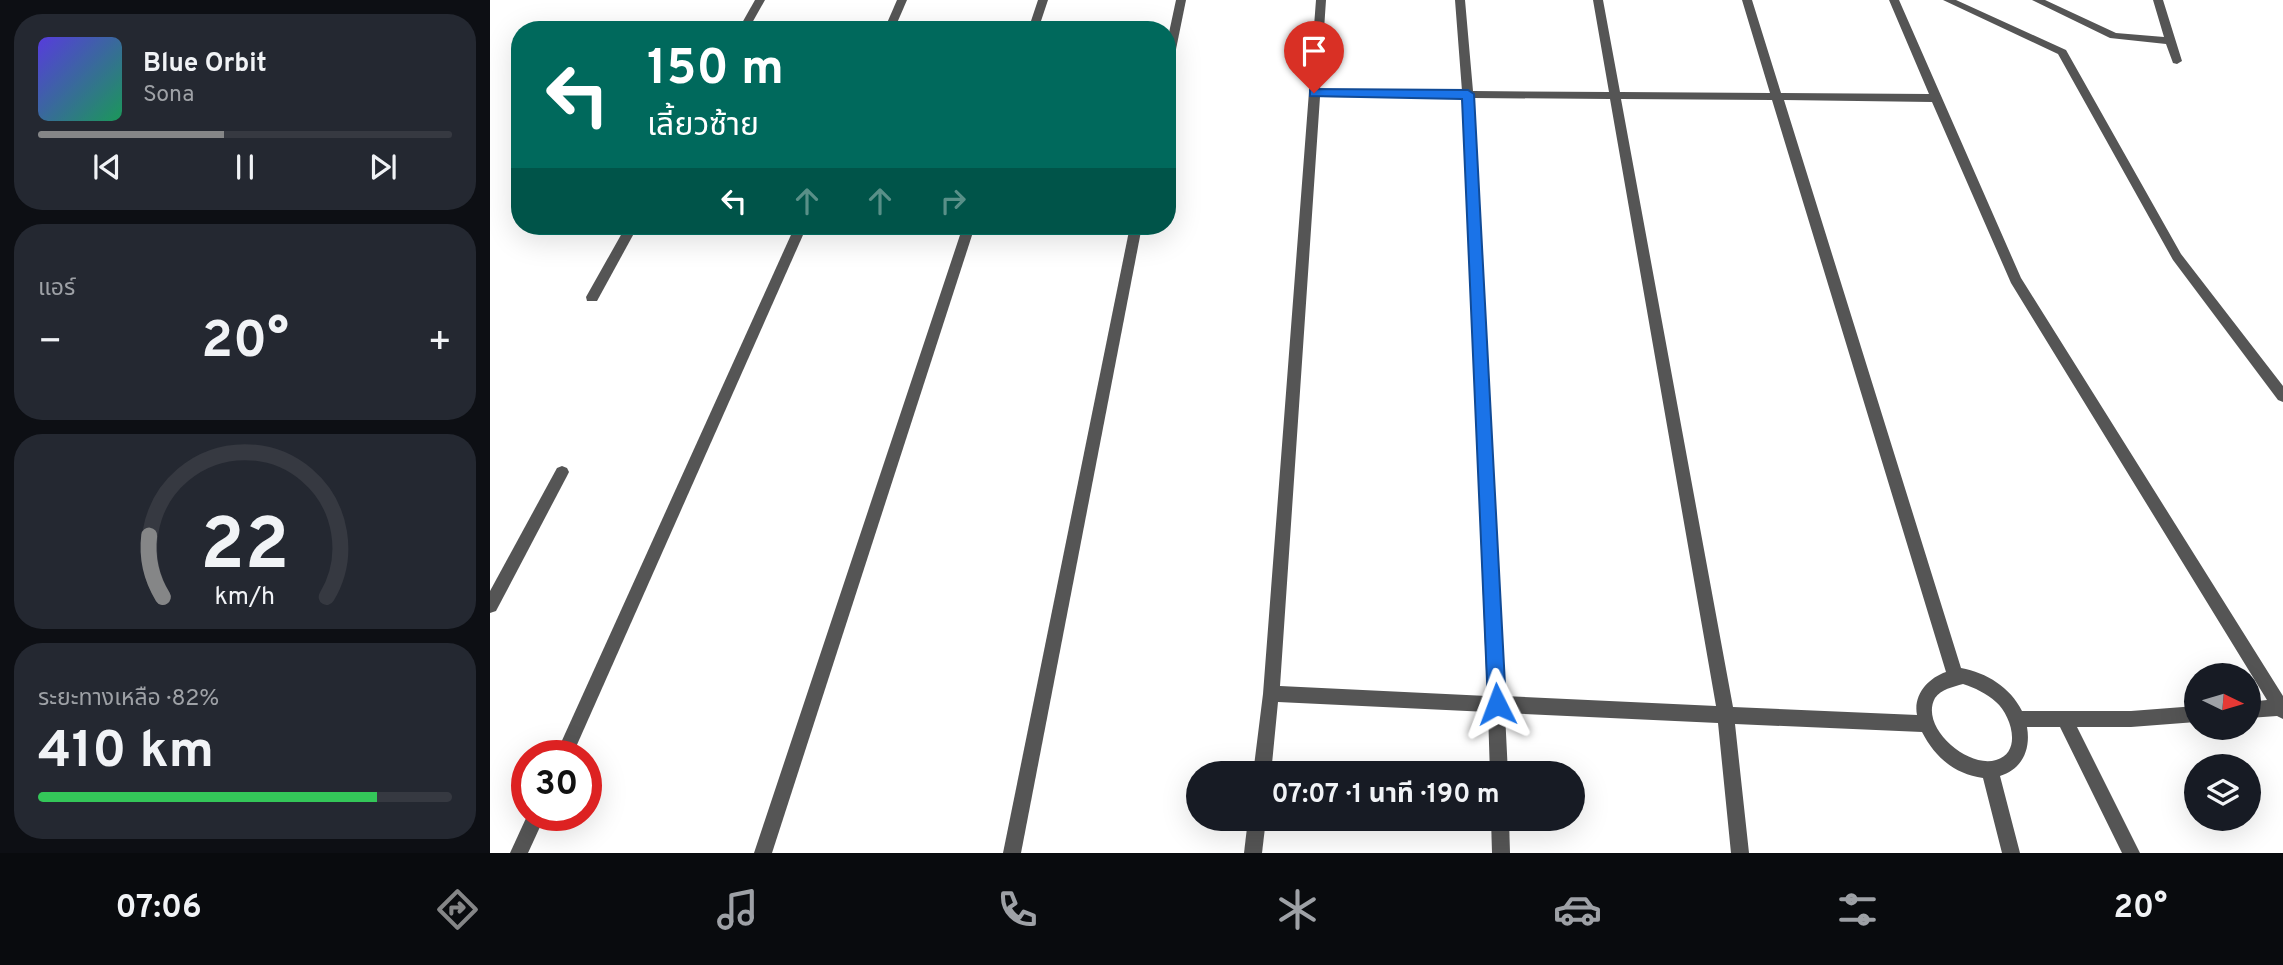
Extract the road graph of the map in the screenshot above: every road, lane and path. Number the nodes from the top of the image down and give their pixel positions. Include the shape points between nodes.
1 (760, 0) edge
2 (902, 0) edge
3 (1043, 0) edge
4 (1181, 0) edge
5 (1321, 0) edge
6 (1460, 0) edge
7 (1598, 0) edge
8 (1747, 0) edge
9 (1894, 0) edge
10 (1948, 0) edge
11 (2037, 0) edge
12 (2158, 0) edge
13 (749, 21) edge
14 (892, 21) edge
15 (1036, 21) edge
16 (1176, 25) edge
17 (2171, 41) junction
18 (2177, 61) dead end
19 (1314, 93) junction
20 (1468, 94) junction
21 (1617, 96) junction
22 (1777, 98) junction
23 (1936, 98) junction
24 (627, 235) edge
25 (797, 235) edge
26 (966, 235) edge
27 (1134, 235) edge
28 (592, 297) dead end
29 (2283, 396) edge
30 (562, 472) dead end
31 (490, 607) edge
32 (1956, 677) junction
33 (1271, 694) junction
34 (1497, 704) junction
35 (2282, 709) edge
36 (2261, 710) edge
37 (1726, 715) junction
38 (2184, 715) edge
39 (2017, 719) junction
40 (2065, 720) junction
41 (1926, 724) junction
42 (570, 740) edge
43 (1263, 761) edge
44 (1499, 761) edge
45 (1990, 770) junction
46 (529, 831) edge
47 (1256, 831) edge
48 (1500, 831) edge
49 (519, 853) edge
50 (763, 853) edge
51 (1012, 853) edge
52 (1253, 853) edge
53 (1501, 853) edge
54 (1740, 853) edge
55 (2011, 853) edge
56 (2131, 853) edge

1 - 13 street
2 - 14 street
3 - 15 street
4 - 16 street
5 - 19 street
6 - 20 street
7 - 21 street
8 - 22 street
9 - 23 street
10 - 29 street via 2062,52 2177,257
11 - 17 street via 2114,36
12 - 17 street
17 - 18 street
19 - 20 street
19 - 33 street
20 - 21 street
20 - 34 street
21 - 22 street
21 - 37 street
22 - 23 street
22 - 32 street
23 - 35 street via 2015,280
24 - 28 street
25 - 42 street
26 - 50 street
27 - 51 street
30 - 31 street
32 - 39 street via 1980,681 1996,691
32 - 41 street via 1936,683 1927,694
33 - 34 street
33 - 43 street
34 - 37 street
34 - 44 street
35 - 36 street
37 - 41 street
37 - 54 street
38 - 40 street
39 - 40 street
39 - 45 street via 2020,748 2014,759
40 - 56 street
41 - 45 street via 1933,738 1959,762
45 - 55 street
46 - 49 street
47 - 52 street
48 - 53 street

